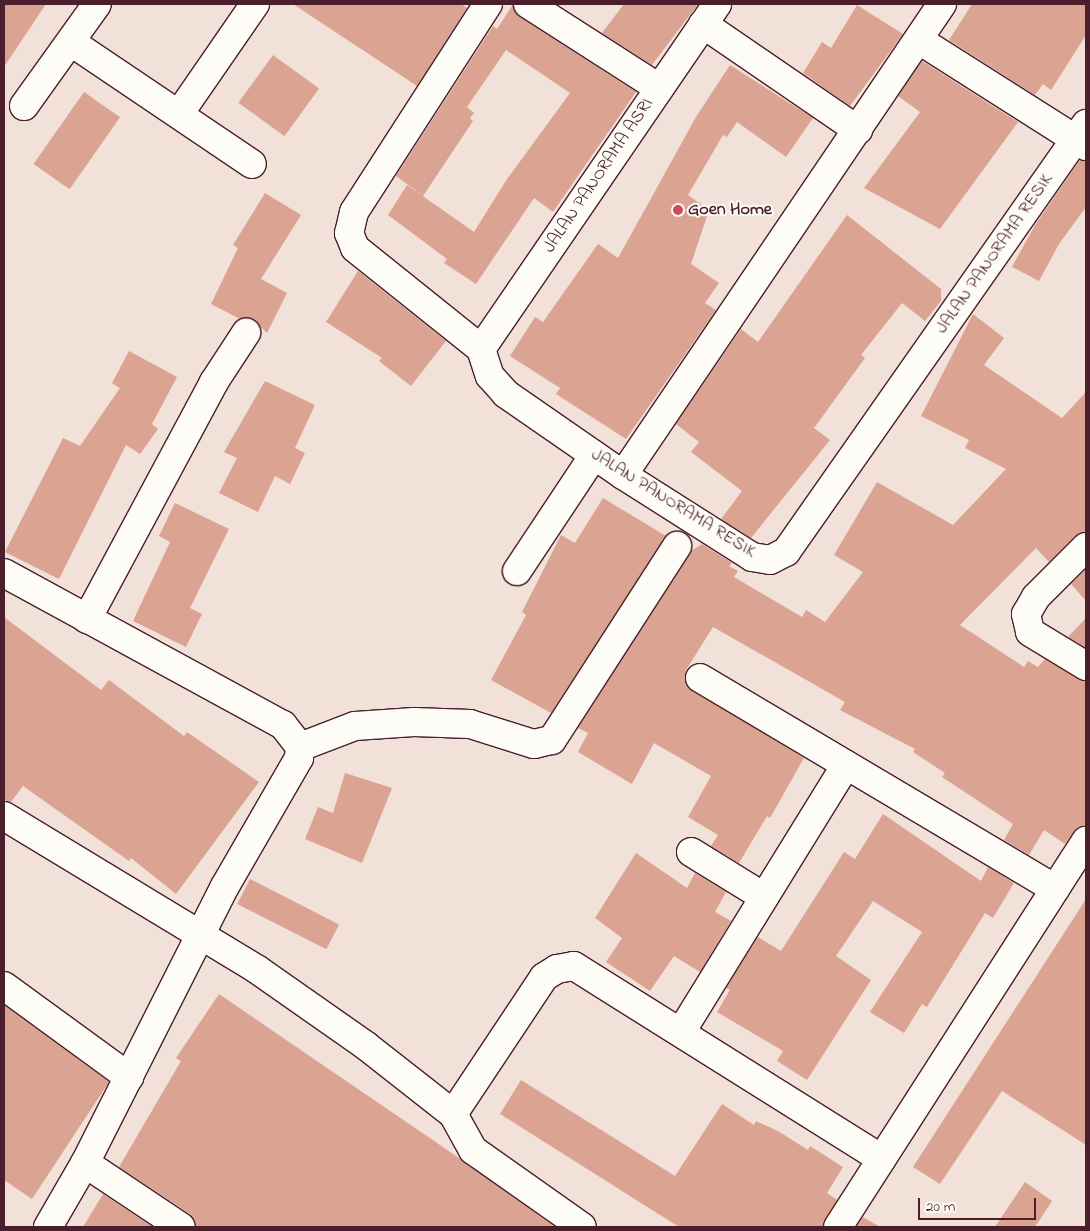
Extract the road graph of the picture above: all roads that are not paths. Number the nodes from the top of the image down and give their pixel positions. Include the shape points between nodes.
1 (97, 4) edge
2 (255, 4) edge
3 (488, 4) edge
4 (528, 4) edge
5 (942, 4) edge
6 (710, 14) edge
7 (919, 40) junction
8 (71, 42) junction
9 (659, 88) junction
10 (24, 106) dead end
11 (179, 114) junction
12 (858, 130) junction
13 (1083, 137) edge
14 (252, 164) dead end
15 (246, 333) dead end
16 (481, 349) junction
17 (594, 455) junction
18 (623, 475) junction
19 (677, 546) dead end
20 (1086, 547) edge
21 (517, 571) dead end
22 (4, 573) edge
23 (87, 619) junction
24 (1086, 666) edge
25 (700, 678) dead end
26 (300, 746) junction
27 (846, 765) junction
28 (4, 816) edge
29 (1086, 841) edge
30 (691, 852) dead end
31 (1056, 890) junction
32 (764, 898) junction
33 (199, 935) junction
34 (4, 986) edge
35 (681, 1032) junction
36 (129, 1077) junction
37 (453, 1114) junction
38 (882, 1159) junction
39 (85, 1163) junction
40 (48, 1227) edge
41 (181, 1227) edge
42 (582, 1227) edge
43 (838, 1227) edge

1 - 8 street
2 - 11 street
3 - 16 street via 354,212 349,234 355,248
4 - 9 street
5 - 7 street
6 - 9 street, JALAN PANORAMA ASRI
6 - 12 street
7 - 12 street
7 - 13 street
8 - 10 street
8 - 11 street
9 - 16 street, JALAN PANORAMA ASRI
11 - 14 street
12 - 18 street
13 - 18 street, JALAN PANORAMA RESIK via 786,552 770,560 752,557
15 - 23 street via 214,382
16 - 17 street, JALAN PANORAMA RESIK via 490,376 506,394
17 - 18 street, JALAN PANORAMA RESIK
17 - 21 street
19 - 26 street via 552,740 534,744 470,724 414,722 355,726
20 - 24 street via 1036,597 1026,614 1030,632
22 - 23 street
23 - 26 street via 283,725
25 - 27 street
26 - 33 street via 299,758
27 - 31 street
27 - 32 street
28 - 33 street
29 - 31 street
30 - 32 street
31 - 38 street
32 - 35 street
33 - 36 street
33 - 37 street via 258,970 365,1045
34 - 36 street
35 - 37 street via 574,966 557,969 544,977
35 - 38 street
36 - 39 street
37 - 42 street via 473,1150
38 - 43 street
39 - 40 street
39 - 41 street

